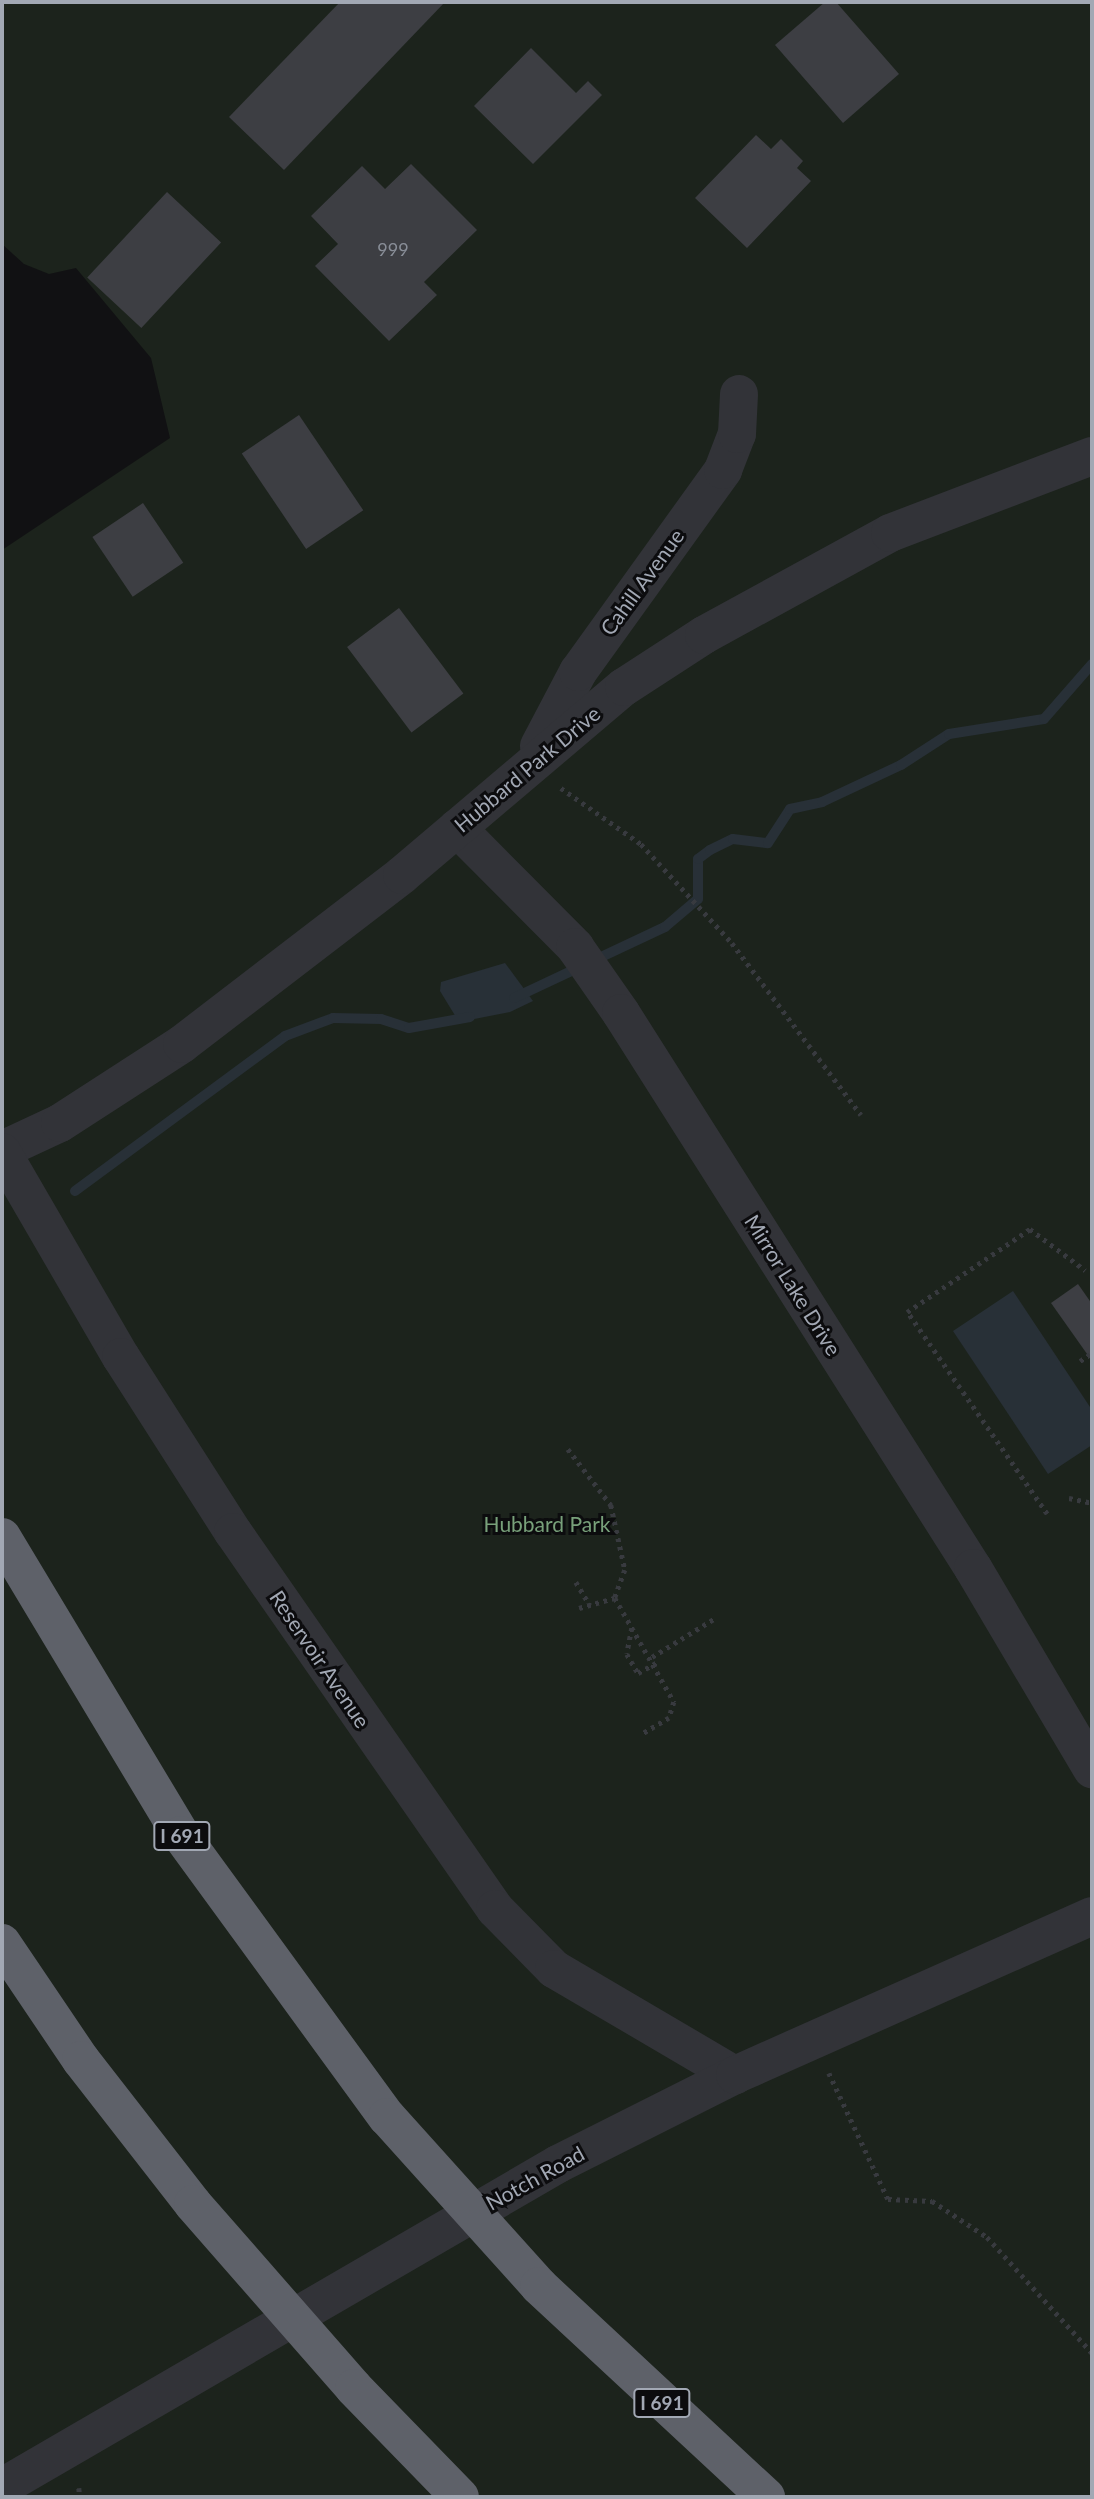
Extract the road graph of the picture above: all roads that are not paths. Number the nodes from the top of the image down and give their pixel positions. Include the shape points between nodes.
1 (739, 394) dead end
2 (1092, 456) edge
3 (529, 765) junction
4 (457, 828) junction
5 (2, 1151) edge
6 (2, 1537) edge
7 (1092, 1769) edge
8 (1092, 1916) edge
9 (2, 1943) edge
10 (735, 2075) junction
11 (2, 2487) edge
12 (460, 2497) edge
13 (766, 2497) edge

1 - 3 street, Cahill Avenue via 737,434 723,470 578,672
2 - 3 street, Hubbard Park Drive via 991,491 796,581 624,687
3 - 4 street, Hubbard Park Drive
4 - 5 street, Hubbard Park Drive via 123,1086
4 - 7 street, Mirror Lake Drive via 575,947 621,1013 973,1568
5 - 10 street, Reservoir Avenue via 121,1357 218,1508 495,1909 554,1969
6 - 13 highway, I 691 via 181,1835 387,2117 560,2306
8 - 10 street, Notch Road
9 - 12 highway via 81,2060 193,2204 395,2431
10 - 11 street, Notch Road via 558,2164

